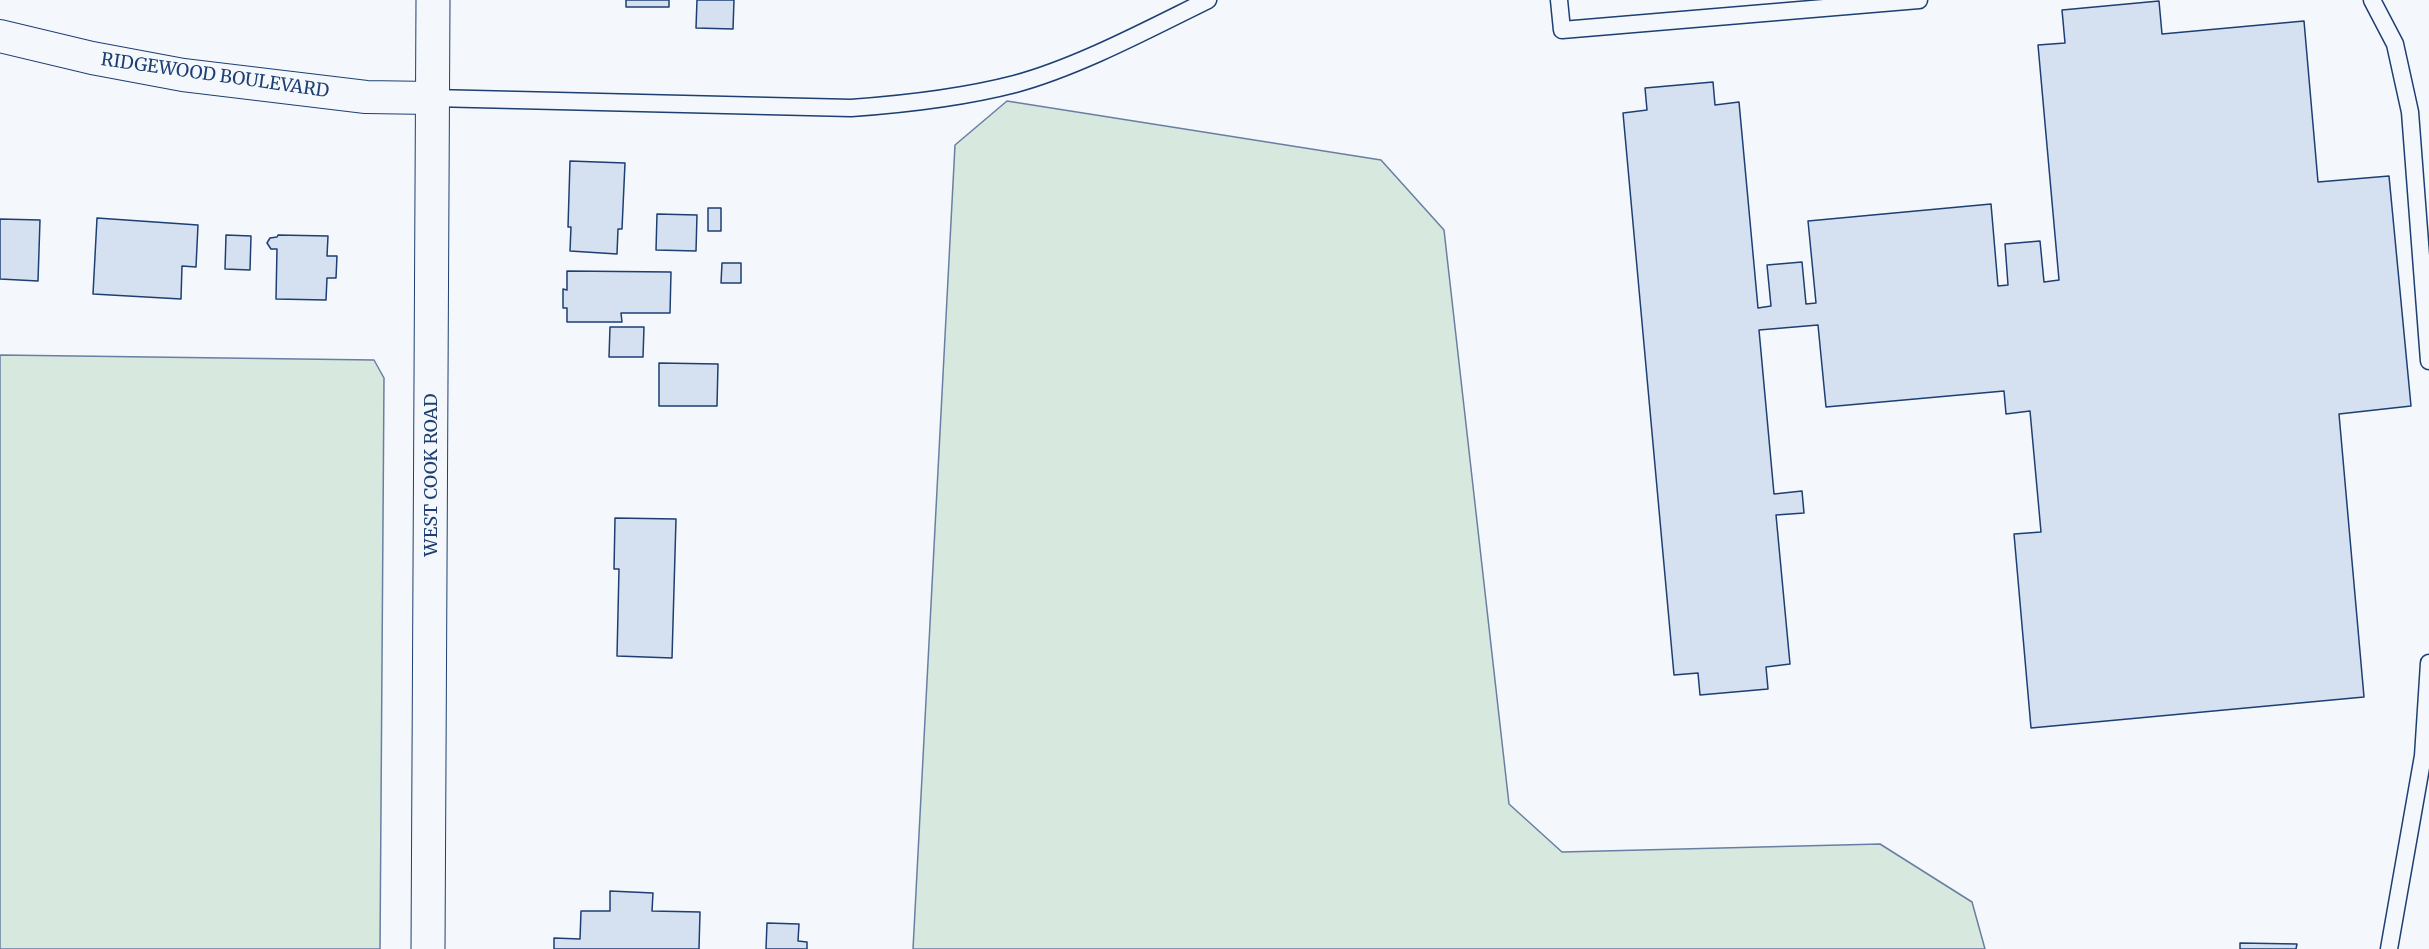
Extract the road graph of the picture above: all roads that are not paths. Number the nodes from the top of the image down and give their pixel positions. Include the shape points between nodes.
1 (433, 0) edge
2 (1208, 0) edge
3 (1560, 0) edge
4 (1919, 0) edge
5 (2372, 0) edge
6 (0, 36) edge
7 (432, 98) junction
8 (2429, 361) edge
9 (2429, 663) edge
10 (428, 949) edge
11 (2389, 949) edge

1 - 7 main road, WEST COOK ROAD
2 - 7 lane via 1086,57 1016,83 911,104 851,108
3 - 4 lane via 1562,30
5 - 8 lane via 2395,44 2410,112
6 - 7 street, RIDGEWOOD BOULEVARD via 183,75 366,97
7 - 10 main road, WEST COOK ROAD
9 - 11 lane via 2423,756

